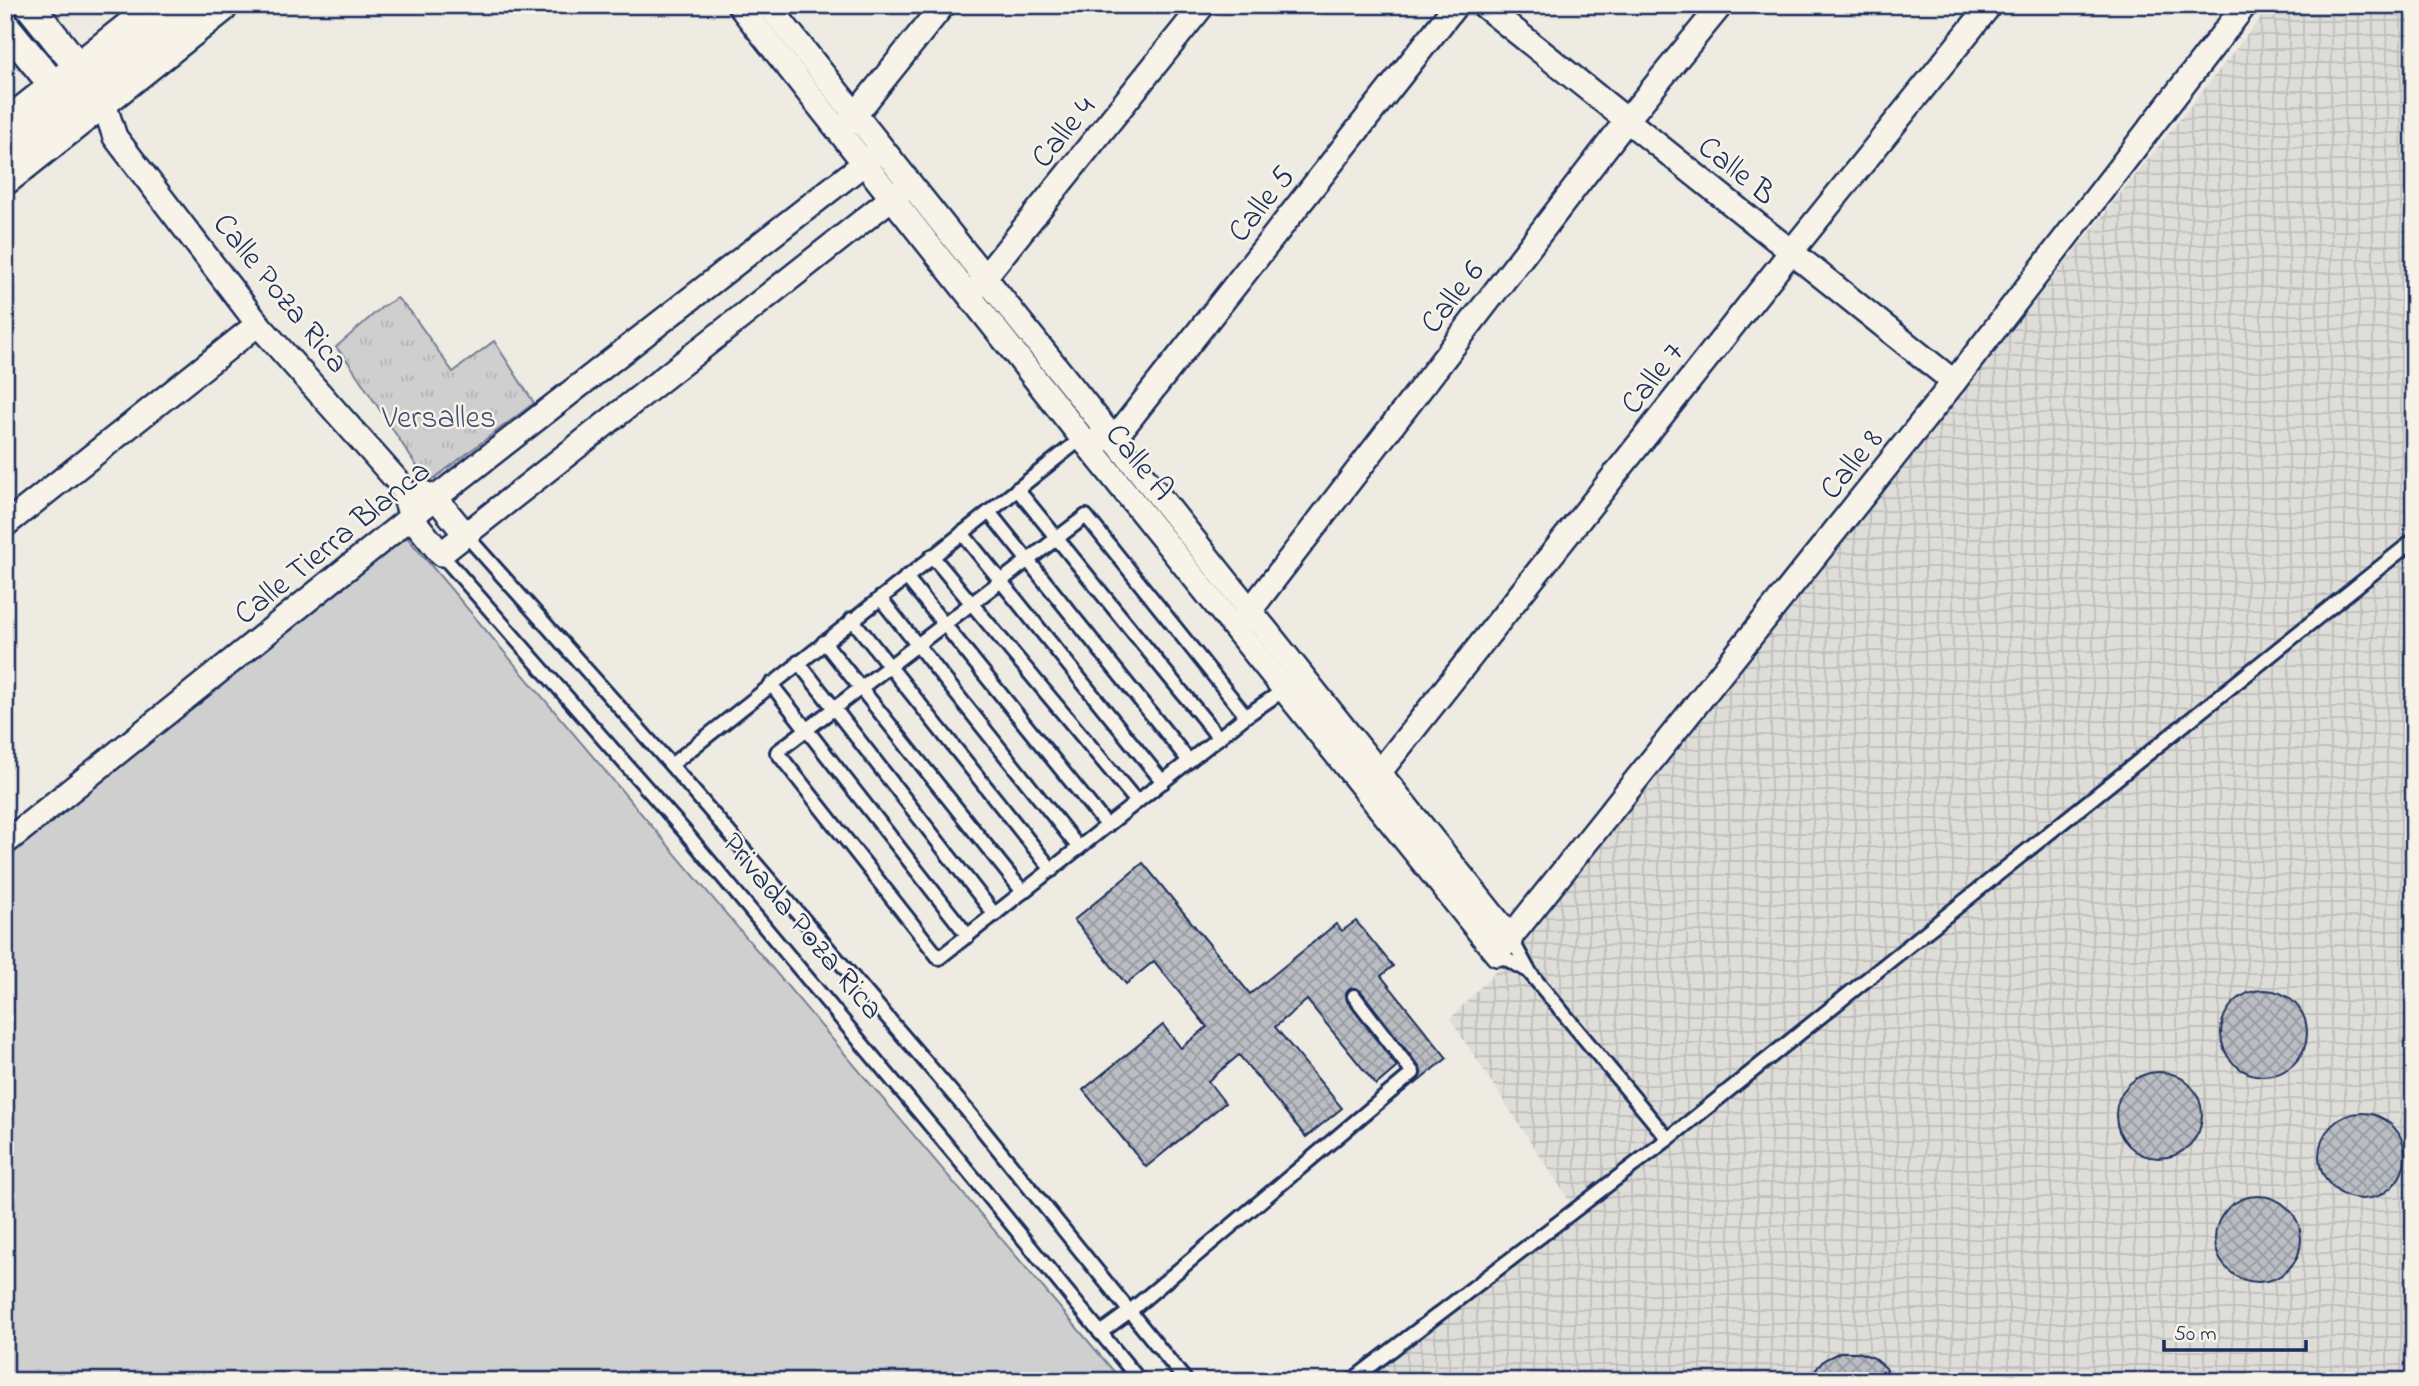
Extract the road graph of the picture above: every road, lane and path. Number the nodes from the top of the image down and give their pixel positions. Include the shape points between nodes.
1 (29, 5) edge
2 (163, 5) edge
3 (219, 5) edge
4 (739, 5) edge
5 (768, 5) edge
6 (943, 5) edge
7 (1203, 5) edge
8 (1456, 5) edge
9 (1483, 5) edge
10 (1721, 5) edge
11 (1990, 5) edge
12 (2245, 5) edge
13 (5, 26) edge
14 (80, 93) junction
15 (855, 114) junction
16 (1627, 120) junction
17 (5, 130) edge
18 (840, 132) junction
19 (883, 149) junction
20 (864, 162) junction
21 (5, 175) edge
22 (911, 183) junction
23 (892, 198) junction
24 (1791, 252) junction
25 (985, 277) junction
26 (970, 295) junction
27 (258, 324) junction
28 (1954, 382) junction
29 (1082, 438) junction
30 (1114, 439) junction
31 (401, 485) junction
32 (1017, 489) junction
33 (435, 497) junction
34 (989, 512) junction
35 (411, 517) junction
36 (5, 524) edge
37 (962, 533) junction
38 (466, 534) junction
39 (1058, 540) junction
40 (2414, 540) edge
41 (441, 554) junction
42 (932, 556) junction
43 (1029, 562) junction
44 (906, 577) junction
45 (1002, 582) junction
46 (880, 598) junction
47 (972, 604) junction
48 (1250, 610) junction
49 (852, 619) junction
50 (946, 625) junction
51 (1235, 629) junction
52 (824, 642) junction
53 (917, 646) junction
54 (798, 662) junction
55 (890, 667) junction
56 (1293, 683) junction
57 (771, 684) junction
58 (861, 690) junction
59 (833, 709) junction
60 (1246, 716) junction
61 (806, 731) junction
62 (1219, 738) junction
63 (1189, 761) junction
64 (671, 765) junction
65 (1163, 782) junction
66 (1371, 782) junction
67 (1137, 803) junction
68 (1107, 826) junction
69 (5, 842) edge
70 (1079, 848) junction
71 (1052, 870) junction
72 (1023, 892) junction
73 (995, 915) junction
74 (968, 936) junction
75 (1504, 946) junction
76 (1530, 973) junction
77 (1354, 996) dead end
78 (1668, 1139) junction
79 (1130, 1311) junction
80 (1100, 1332) junction
81 (1140, 1381) edge
82 (1186, 1381) edge
83 (1350, 1381) edge

1 - 14 street, Calle Poza Rica
2 - 14 main road
3 - 14 main road
4 - 18 street, Calle A
5 - 15 street, Calle A
6 - 15 street
7 - 25 street, Calle 4
8 - 30 street, Calle 5
9 - 16 street, Calle B
10 - 16 street, Calle 6
11 - 24 street, Calle 7
12 - 28 street, Calle 8
13 - 14 street, Calle Poza Rica
14 - 17 main road
14 - 21 main road
14 - 27 street, Calle Poza Rica
15 - 18 street
15 - 19 street, Calle A
16 - 24 street, Calle B
16 - 48 street, Calle 6
18 - 20 street, Calle A
19 - 20 street, Calle Tierra Blanca
19 - 22 street, Calle A
20 - 23 street, Calle A
20 - 33 street, Calle Tierra Blanca
22 - 23 street
22 - 25 street, Calle A
23 - 26 street, Calle A
23 - 38 street
24 - 28 street, Calle B
24 - 66 street, Calle 7
25 - 26 street, Calle 4
25 - 30 street, Calle A
26 - 29 street, Calle A
27 - 31 street, Calle Poza Rica
27 - 36 street
28 - 75 street, Calle 8
29 - 30 street
29 - 32 lane
29 - 51 street, Calle A
30 - 48 street, Calle A
31 - 33 street, Calle Poza Rica
31 - 35 street, Calle Poza Rica
32 - 34 lane
32 - 39 lane
33 - 35 street, Calle Tierra Blanca
33 - 38 street
34 - 37 lane
34 - 43 lane
35 - 41 street, Privada Poza Rica
35 - 69 street, Calle Tierra Blanca
37 - 42 lane
37 - 45 lane
38 - 41 street
38 - 64 lane
39 - 43 lane
39 - 60 lane via 1087,516
39 - 62 lane
40 - 78 lane
41 - 80 lane, Privada Poza Rica via 695,844
42 - 44 lane
42 - 47 lane
43 - 45 lane
43 - 63 lane
44 - 46 lane
44 - 50 lane
45 - 47 lane
45 - 65 lane
46 - 49 lane
46 - 53 lane
47 - 50 lane
47 - 67 lane
48 - 51 street, Calle 6
48 - 56 street, Calle A
49 - 52 lane
49 - 55 lane
50 - 53 lane
50 - 68 lane
51 - 56 street, Calle A
52 - 54 lane
52 - 58 lane
53 - 55 lane
53 - 70 lane
54 - 57 lane
54 - 59 lane
55 - 58 lane
55 - 71 lane
56 - 60 lane
56 - 66 street, Calle A
57 - 61 lane
57 - 64 lane
58 - 59 lane
58 - 72 lane
59 - 61 lane
59 - 73 lane
60 - 62 lane
61 - 74 lane
61 - 74 lane via 777,752 939,958
62 - 63 lane
63 - 65 lane
64 - 79 lane via 956,1097
65 - 67 lane
66 - 75 street, Calle A
67 - 68 lane
68 - 70 lane
70 - 71 lane
71 - 72 lane
72 - 73 lane
73 - 74 lane
75 - 76 lane
75 - 76 lane
76 - 78 lane
77 - 79 lane via 1413,1073
78 - 83 lane
79 - 80 lane
79 - 82 lane
80 - 81 lane, Privada Poza Rica

